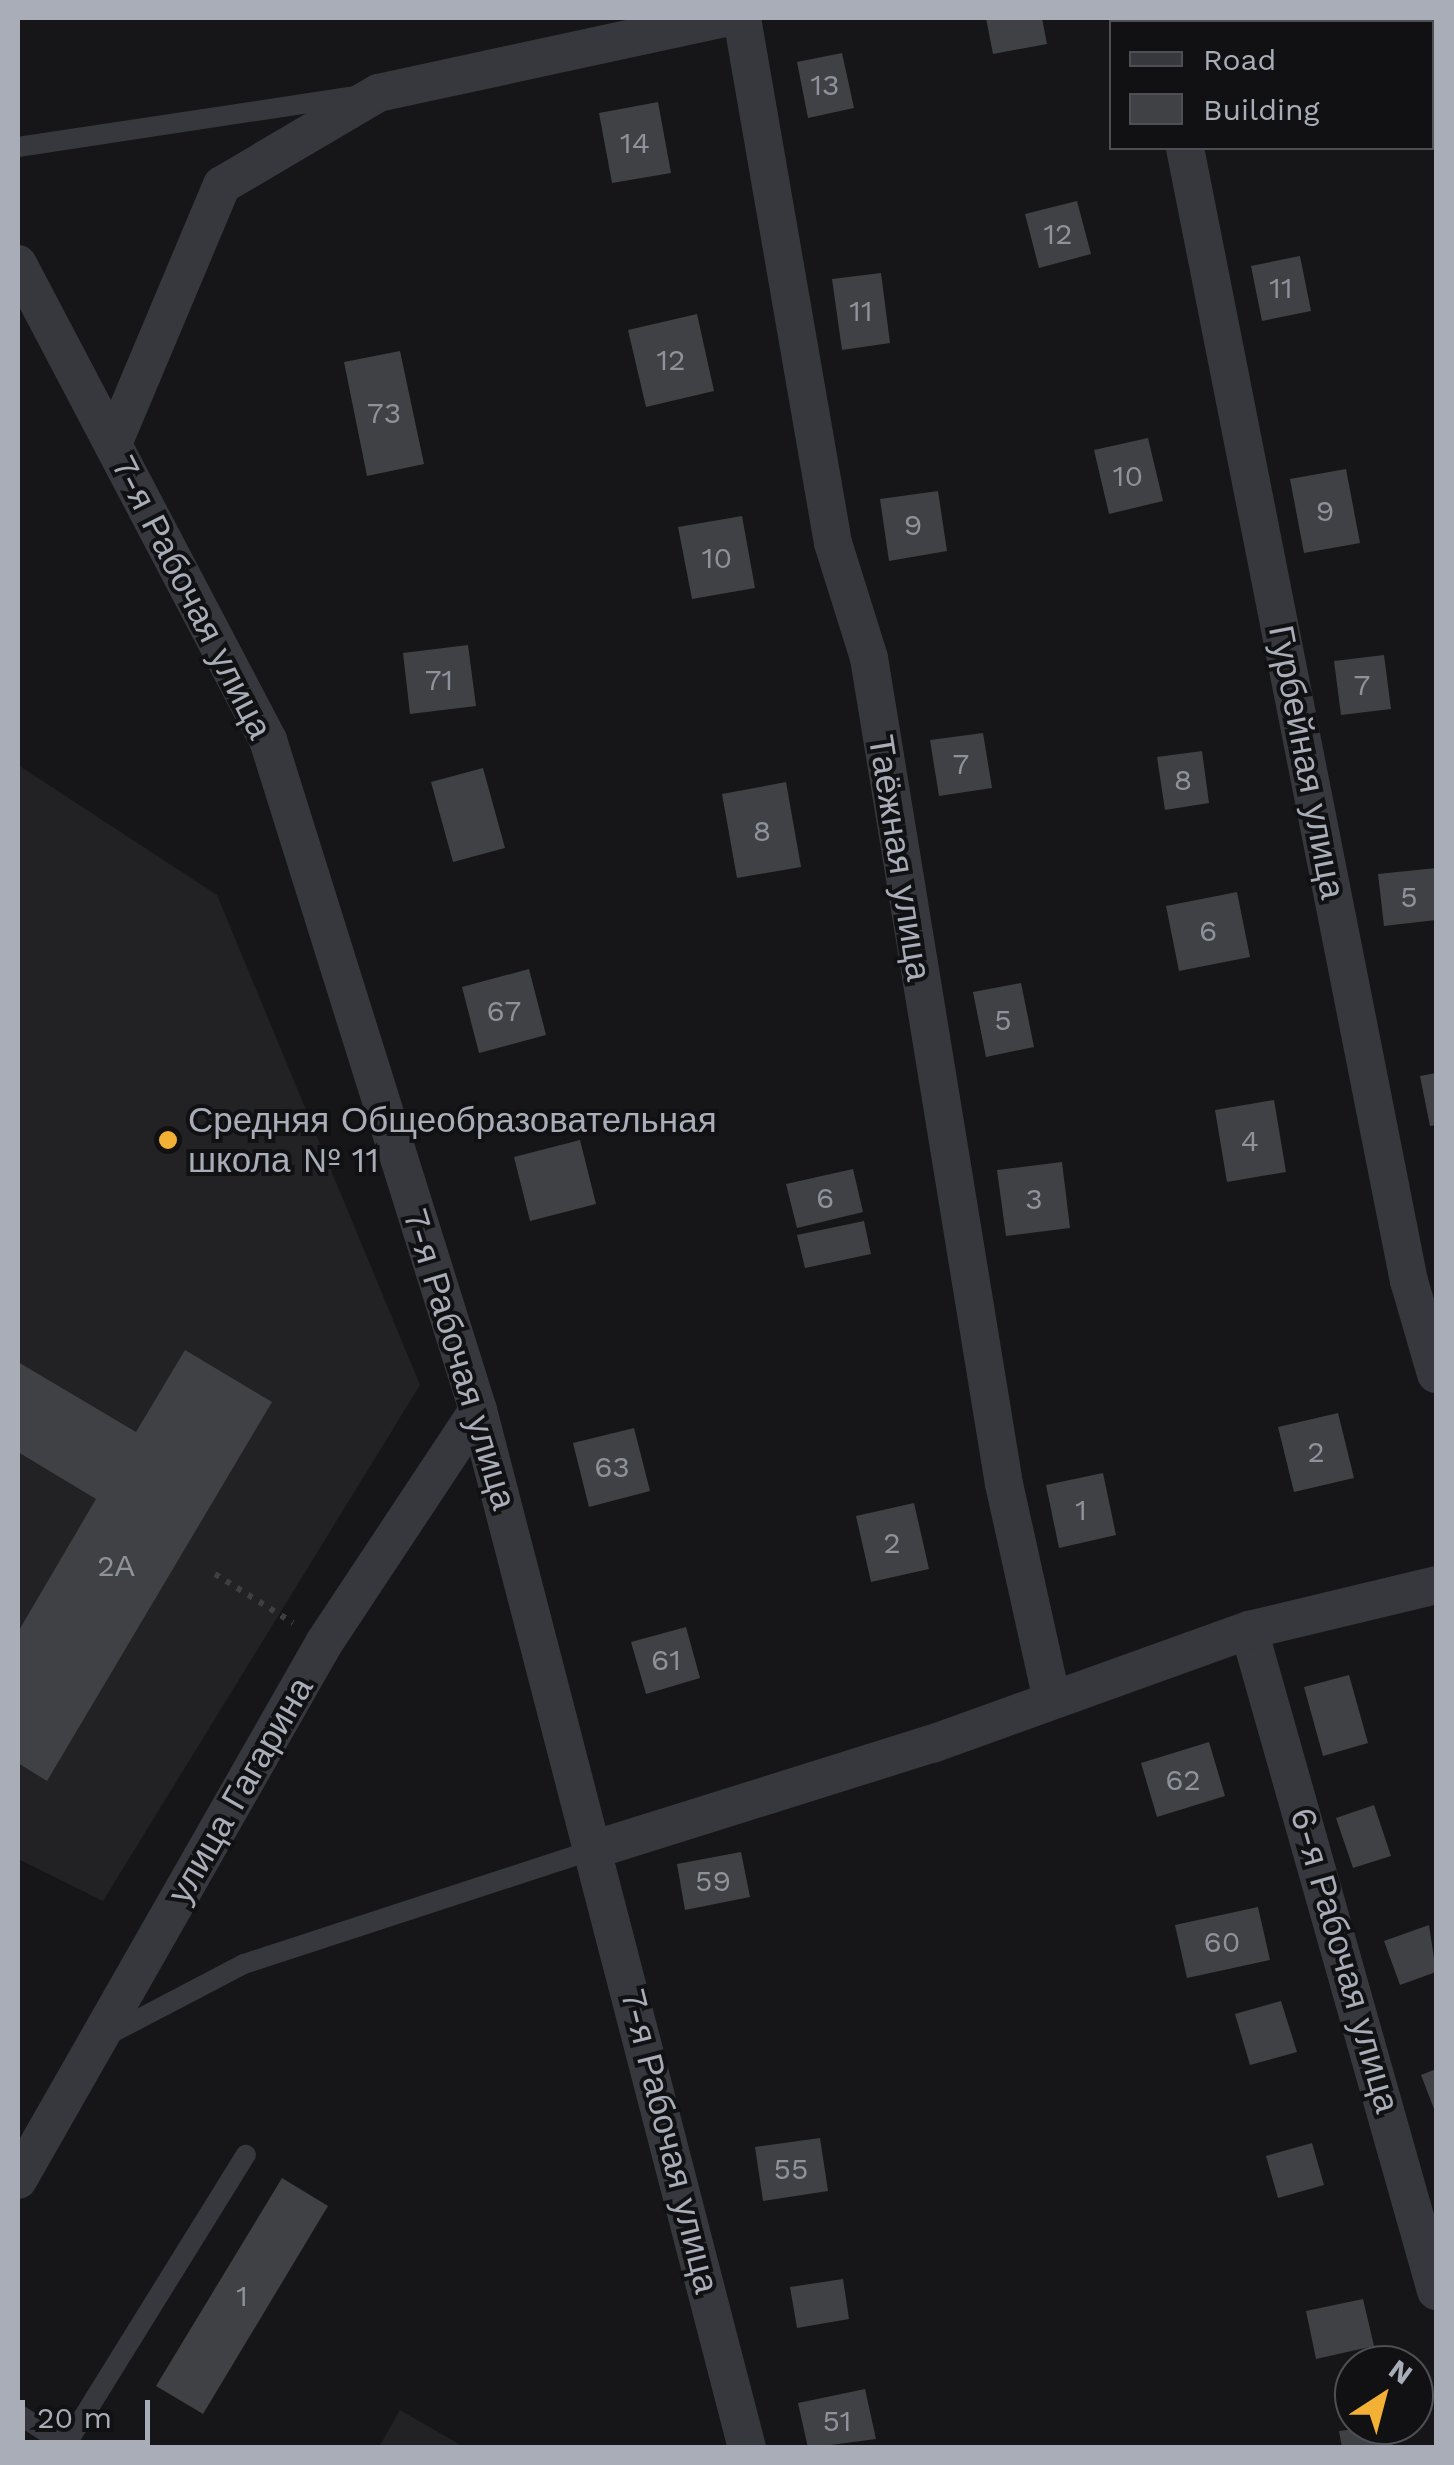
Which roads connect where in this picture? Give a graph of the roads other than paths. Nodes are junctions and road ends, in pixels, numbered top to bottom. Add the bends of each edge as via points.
1 (725, 18) edge
2 (742, 18) edge
3 (378, 93) junction
4 (18, 147) edge
5 (1185, 150) edge
6 (18, 264) edge
7 (113, 444) junction
8 (1436, 1374) edge
9 (478, 1410) junction
10 (1436, 1585) edge
11 (1249, 1630) junction
12 (1052, 1700) junction
13 (596, 1849) junction
14 (97, 2040) junction
15 (246, 2155) dead end
16 (18, 2180) edge
17 (1436, 2291) edge
18 (18, 2414) edge
19 (67, 2446) edge
20 (747, 2448) edge

1 - 3 street
2 - 12 street, Таёжная улица via 833,543 868,658 1004,1484
3 - 4 lane
3 - 7 street via 222,186
5 - 8 street, Гурбейная улица via 1405,1262
6 - 7 street, 7-я Рабочая улица
7 - 9 street, 7-я Рабочая улица via 268,740
9 - 13 street, 7-я Рабочая улица
9 - 14 street, улица Гагарина via 324,1643
10 - 11 street
11 - 12 street
11 - 17 street, 6-я Рабочая улица
12 - 13 street
13 - 14 lane via 244,1964
13 - 20 street, 7-я Рабочая улица
14 - 16 street, улица Гагарина
15 - 19 lane
18 - 19 lane

